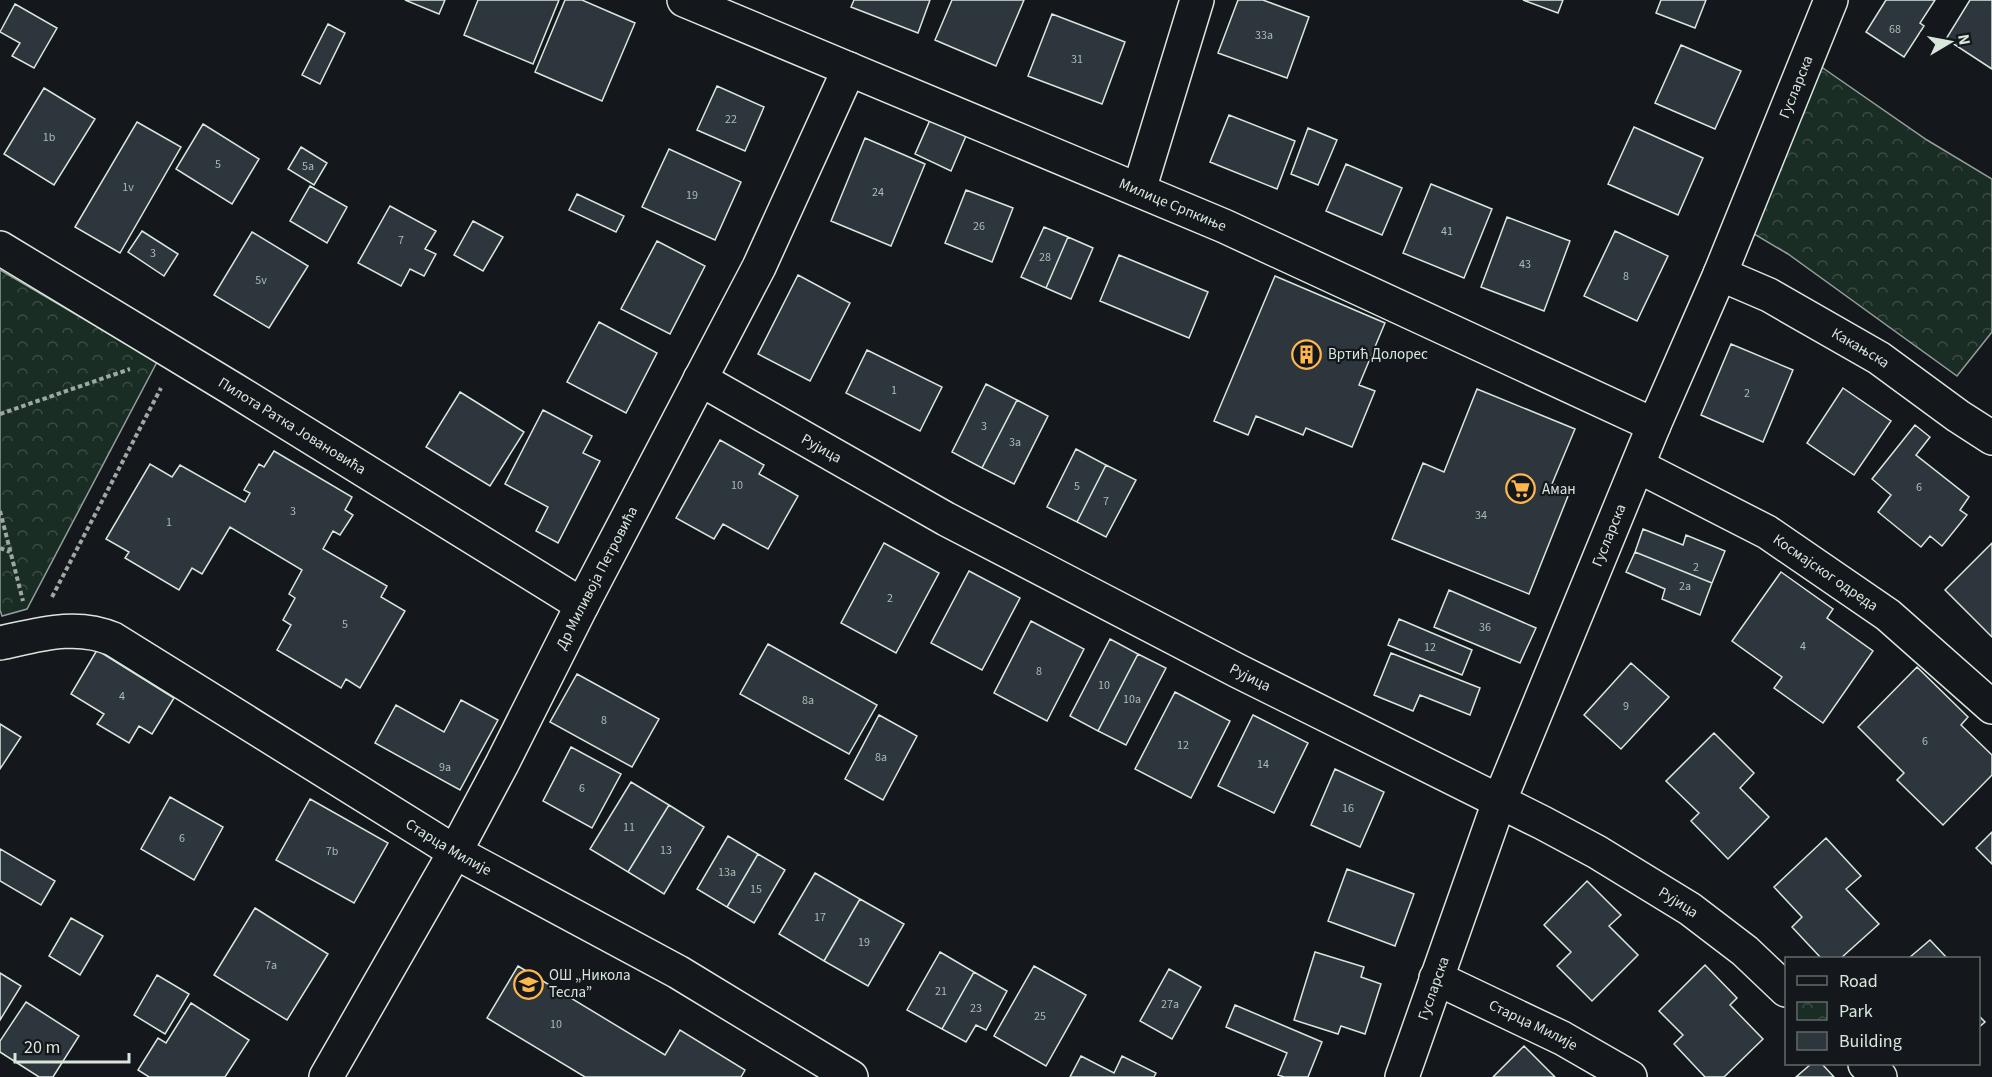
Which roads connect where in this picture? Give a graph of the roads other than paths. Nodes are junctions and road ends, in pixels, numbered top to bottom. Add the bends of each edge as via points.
1 (684, 0) edge
2 (1197, 0) edge
3 (1831, 0) edge
4 (849, 69) junction
5 (1139, 190) junction
6 (0, 248) edge
7 (1720, 274) junction
8 (700, 379) junction
9 (1654, 424) junction
10 (1992, 438) edge
11 (1638, 466) junction
12 (582, 605) junction
13 (39, 635) junction
14 (0, 644) edge
15 (0, 658) edge
16 (1992, 707) edge
17 (1499, 802) junction
18 (455, 852) junction
19 (1436, 978) junction
20 (1785, 989) edge
21 (1866, 1065) edge
22 (326, 1077) edge
23 (851, 1077) edge
24 (1402, 1077) edge
25 (1629, 1077) edge
26 (1880, 1077) edge

1 - 4 street, Милице Српкиње
2 - 5 street
3 - 7 street, Гусларска
4 - 5 street, Милице Српкиње
4 - 8 street, Др Миливоја Петровића via 759,267
5 - 9 street, Милице Српкиње
6 - 12 street, Пилота Ратка Јовановића
7 - 9 street, Гусларска
7 - 10 street, Какањска via 1769,294 1879,358
8 - 12 street, Др Миливоја Петровића
8 - 17 street, Рујица via 946,519
9 - 11 street, Гусларска
11 - 16 street, Космајског одреда via 1767,532 1795,551 1888,615
11 - 17 street, Гусларска
12 - 18 street, Др Миливоја Петровића
13 - 14 street, Старца Милије
13 - 15 street, Старца Милије
13 - 18 street, Старца Милије via 84,631 113,639
17 - 19 street, Гусларска
17 - 20 street, Рујица via 1597,852 1690,909 1745,951
18 - 22 street, Др Миливоја Петровића
18 - 23 street, Старца Милије via 678,972
19 - 24 street, Гусларска
19 - 25 street, Старца Милије via 1562,1038
21 - 26 street

